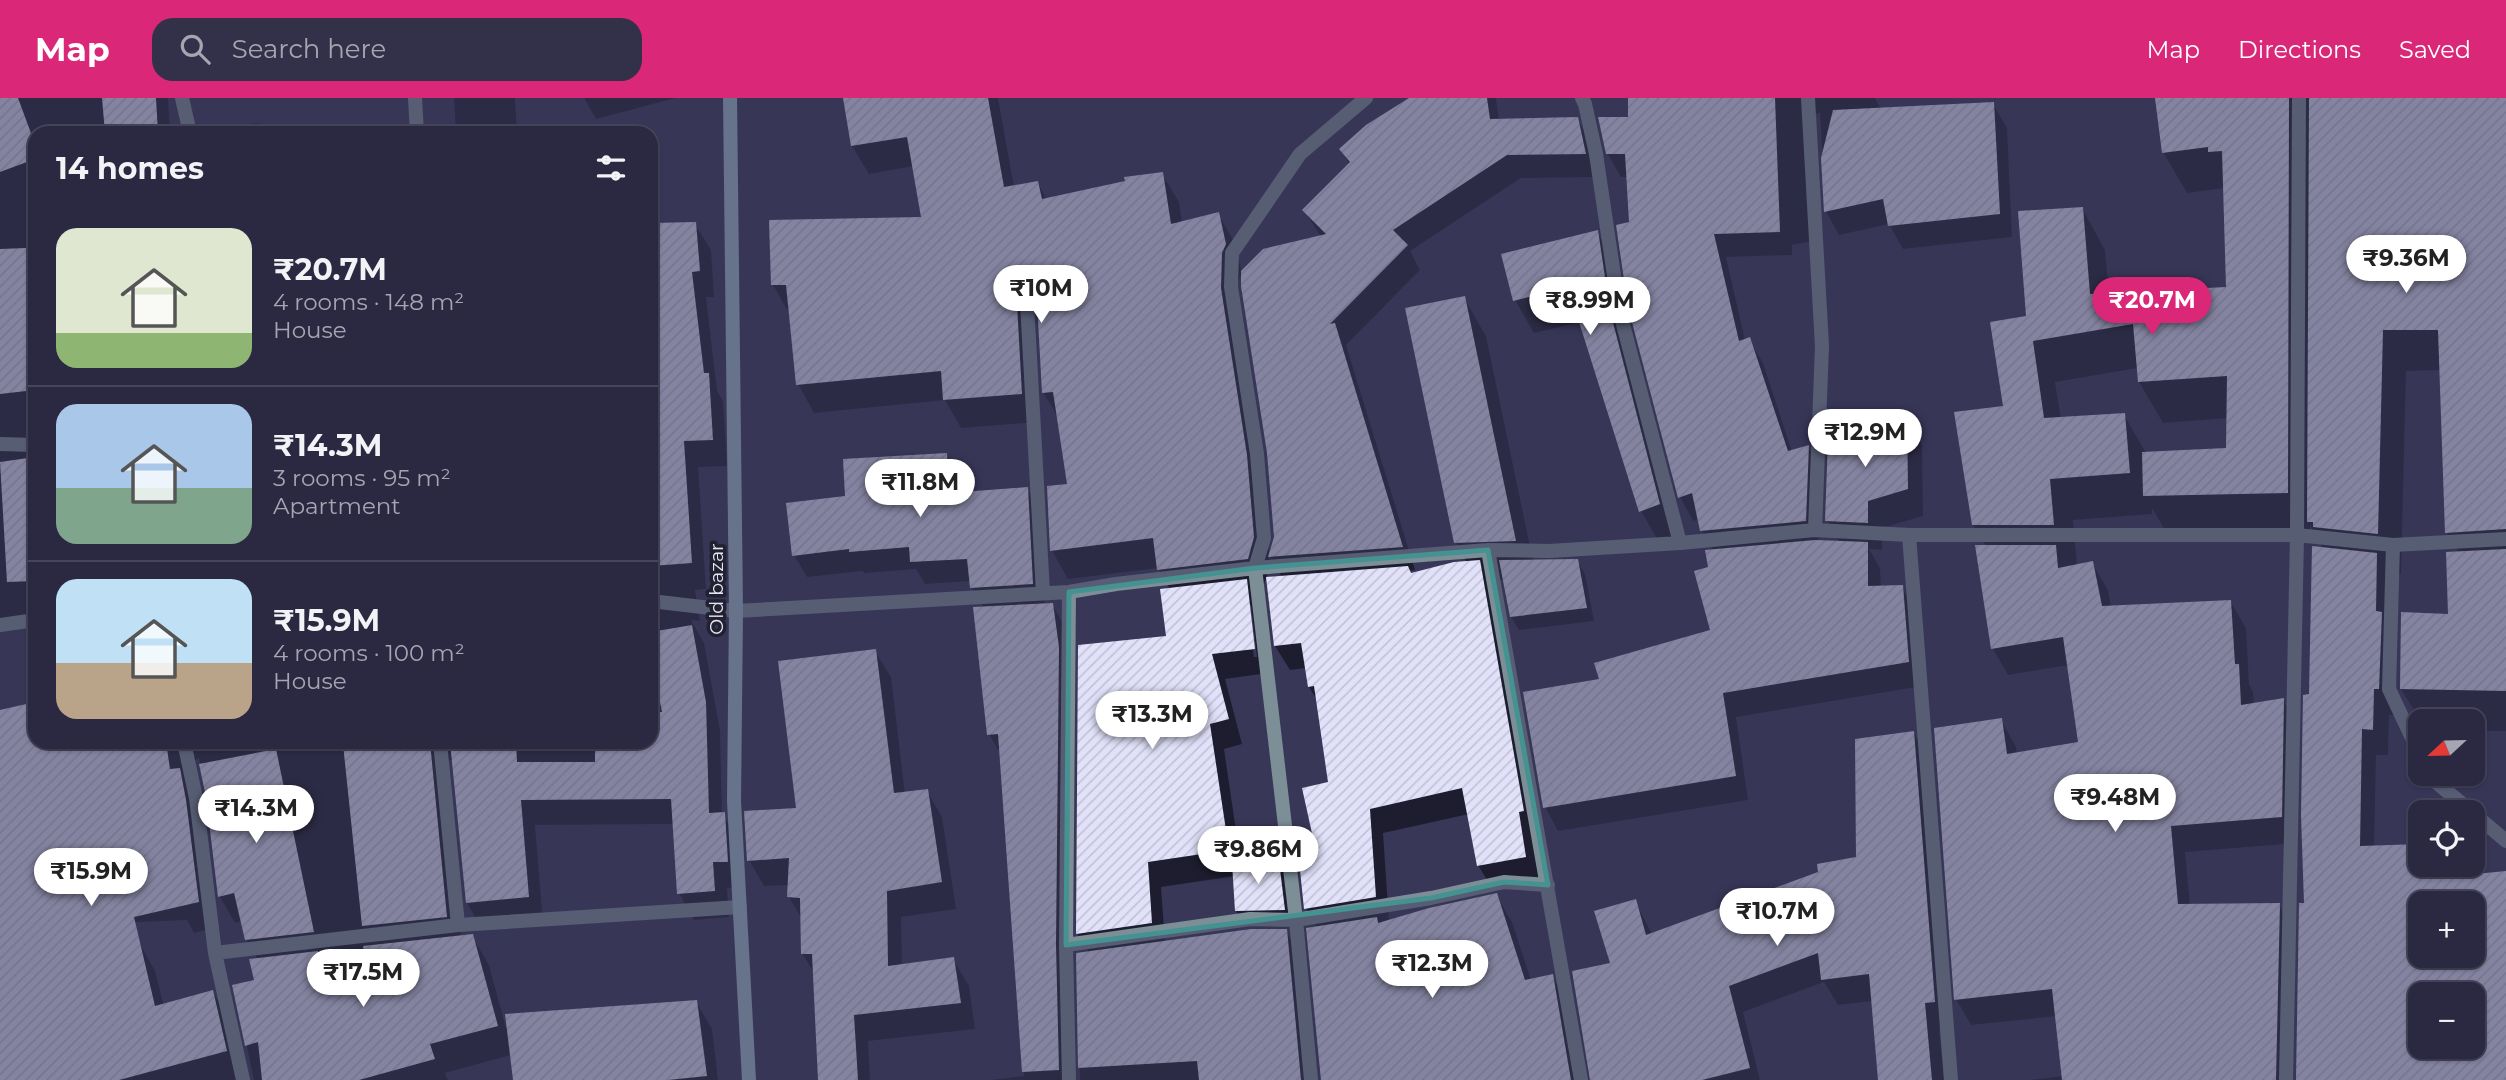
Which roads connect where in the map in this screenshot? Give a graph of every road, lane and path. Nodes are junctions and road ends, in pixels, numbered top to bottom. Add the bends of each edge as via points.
1 (182, 98) edge
2 (415, 98) edge
3 (730, 98) edge
4 (1366, 98) edge
5 (1582, 98) edge
6 (1808, 98) edge
7 (2299, 98) edge
8 (188, 126) edge
9 (416, 126) edge
10 (1026, 285) dead end
11 (0, 444) edge
12 (28, 445) edge
13 (1815, 530) junction
14 (1909, 535) junction
15 (2297, 535) junction
16 (2506, 539) edge
17 (1680, 543) junction
18 (2393, 545) junction
19 (1488, 550) junction
20 (1255, 569) junction
21 (1069, 592) junction
22 (1042, 593) junction
23 (658, 602) edge
24 (736, 611) junction
25 (28, 621) edge
26 (0, 625) edge
27 (2408, 729) edge
28 (186, 749) edge
29 (441, 749) edge
30 (2440, 786) edge
31 (2457, 800) edge
32 (2485, 824) edge
33 (2506, 841) edge
34 (1548, 885) junction
35 (740, 907) junction
36 (1296, 920) junction
37 (458, 925) junction
38 (1066, 945) junction
39 (215, 953) junction
40 (243, 1080) edge
41 (749, 1080) edge
42 (1069, 1080) edge
43 (1311, 1080) edge
44 (1581, 1080) edge
45 (1951, 1080) edge
46 (2287, 1080) edge

1 - 8 street
2 - 9 street
3 - 24 street, Old bazar
4 - 20 street via 1300,154 1232,253 1231,287 1264,538
5 - 17 street via 1596,154 1619,309
6 - 13 street via 1822,346
7 - 15 street
10 - 22 street
11 - 12 street
13 - 14 street
13 - 17 street
14 - 15 street
14 - 45 street
15 - 18 street
15 - 46 street
16 - 18 street
17 - 19 street
18 - 27 street via 2389,689
19 - 20 street
19 - 34 street
20 - 21 street
20 - 36 street
21 - 22 street
21 - 38 street
22 - 24 street
23 - 24 street
24 - 35 street, Old bazar via 734,801
25 - 26 street
28 - 39 street
29 - 37 street
30 - 31 street
32 - 33 street
34 - 36 street via 1504,882
34 - 44 street
35 - 37 street
35 - 41 street, Old bazar
36 - 38 street via 1250,919
36 - 43 street
37 - 39 street
38 - 42 street
39 - 40 street

